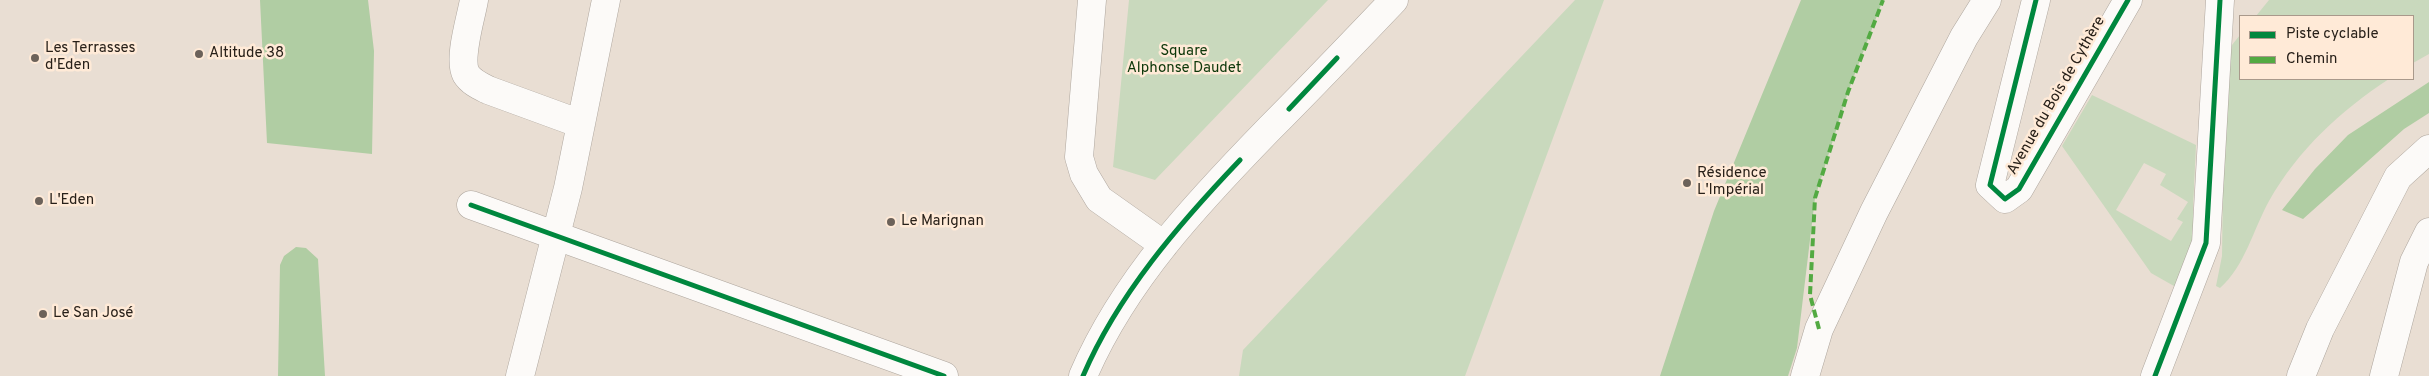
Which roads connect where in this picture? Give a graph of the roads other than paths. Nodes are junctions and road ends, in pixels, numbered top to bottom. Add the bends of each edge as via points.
1 (474, 0) edge
2 (606, 0) edge
3 (1092, 0) edge
4 (1394, 0) edge
5 (1987, 0) edge
6 (2036, 0) edge
7 (2128, 0) edge
8 (2220, 0) edge
9 (581, 124) junction
10 (2429, 149) edge
11 (471, 205) dead end
12 (2429, 232) edge
13 (556, 236) junction
14 (1164, 245) junction
15 (520, 376) edge
16 (944, 376) edge
17 (1083, 376) edge
18 (1805, 376) edge
19 (2155, 376) edge
20 (2301, 376) edge
21 (2384, 376) edge

1 - 9 street via 462,60 466,74 488,90
2 - 9 street
3 - 14 street via 1079,156 1084,174 1099,199
4 - 14 street via 1212,188
5 - 18 street via 1964,37 1874,212 1819,329
6 - 7 street, Avenue du Bois de Cythère via 1990,185 2005,199 2018,189
8 - 19 street via 2206,243
9 - 13 street
10 - 20 street via 2398,177 2320,328
11 - 13 street
12 - 21 street via 2414,262
13 - 15 street
13 - 16 street
14 - 17 street via 1114,315

